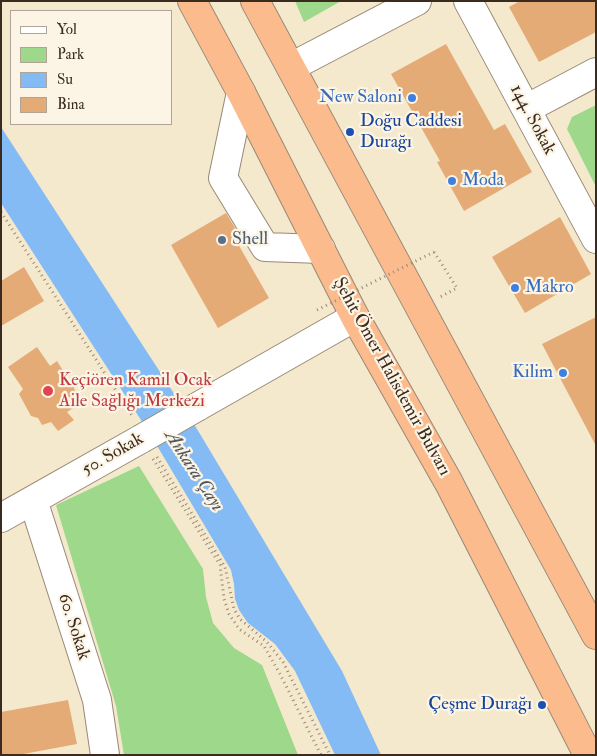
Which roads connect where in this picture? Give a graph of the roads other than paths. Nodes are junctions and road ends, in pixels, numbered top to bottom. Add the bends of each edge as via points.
1 (192, 1) edge
2 (255, 1) edge
3 (417, 1) edge
4 (468, 1) edge
5 (291, 67) junction
6 (596, 72) edge
7 (241, 92) junction
8 (526, 109) junction
9 (596, 239) edge
10 (321, 249) junction
11 (355, 317) junction
12 (33, 500) junction
13 (1, 518) edge
14 (596, 635) edge
15 (105, 755) edge
16 (588, 755) edge

1 - 7 highway, Şehit Ömer Halisdemir Bulvarı
2 - 5 highway
3 - 5 street
4 - 8 street, 144. Sokak
5 - 14 highway
6 - 8 street
7 - 10 highway, Şehit Ömer Halisdemir Bulvarı
7 - 10 street via 223,178 265,246
8 - 9 street, 144. Sokak
10 - 11 highway, Şehit Ömer Halisdemir Bulvarı
11 - 12 street, 50. Sokak, bridge via 197,407 147,446
11 - 16 highway, Şehit Ömer Halisdemir Bulvarı via 450,483
12 - 13 street, 50. Sokak
12 - 15 street, 60. Sokak via 97,700

